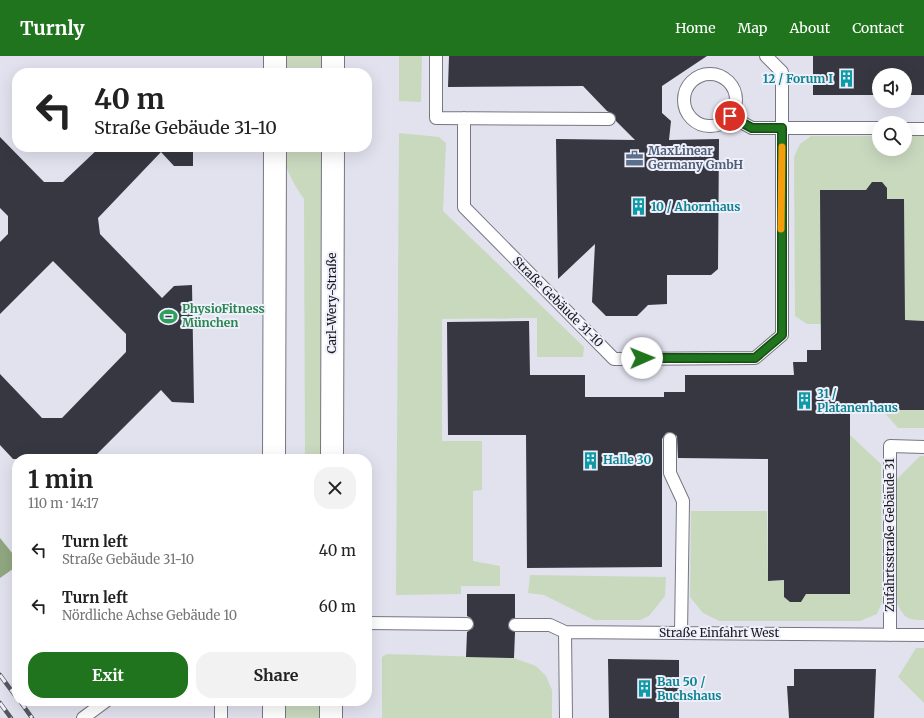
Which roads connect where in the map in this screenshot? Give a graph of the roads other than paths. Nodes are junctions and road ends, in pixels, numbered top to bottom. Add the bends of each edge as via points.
1 (275, 56) edge
2 (333, 56) edge
3 (436, 56) edge
4 (766, 56) edge
5 (275, 68) edge
6 (333, 68) edge
7 (730, 116) junction
8 (464, 118) junction
9 (609, 119) dead end
10 (782, 128) junction
11 (872, 128) edge
12 (912, 129) edge
13 (924, 129) edge
14 (275, 152) edge
15 (332, 152) edge
16 (670, 439) dead end
17 (924, 447) edge
18 (274, 454) edge
19 (332, 454) edge
20 (372, 624) edge
21 (467, 624) dead end
22 (515, 625) dead end
23 (565, 632) junction
24 (681, 633) junction
25 (890, 634) junction
26 (924, 635) edge
27 (99, 706) edge
28 (221, 706) edge
29 (274, 706) edge
30 (331, 706) edge
31 (83, 718) edge
32 (221, 718) edge
33 (274, 718) edge
34 (331, 718) edge
35 (566, 718) edge

1 - 5 main road
2 - 6 main road
3 - 8 lane via 436,118
4 - 10 lane, Straße Gebäude 31-10 via 782,72
7 - 7 lane via 736,101 735,93 725,79 718,75 705,75 693,80 684,95 687,112 692,119 707,126 724,122
7 - 10 lane via 752,128
8 - 9 lane
8 - 10 lane, Straße Gebäude 31-10 via 464,207 614,359 755,358 782,335
10 - 11 lane
12 - 13 lane
14 - 18 main road
15 - 19 main road, Carl-Wery-Straße
16 - 24 lane via 670,473 682,501
17 - 25 lane, Zufahrtsstraße Gebäude 31 via 890,446
20 - 21 lane
22 - 23 lane, Straße Einfahrt West via 550,625
23 - 24 lane, Straße Einfahrt West
23 - 35 lane
24 - 25 lane, Straße Einfahrt West
25 - 26 lane, Straße Einfahrt West
27 - 31 lane
28 - 32 lane
29 - 33 main road
30 - 34 main road

